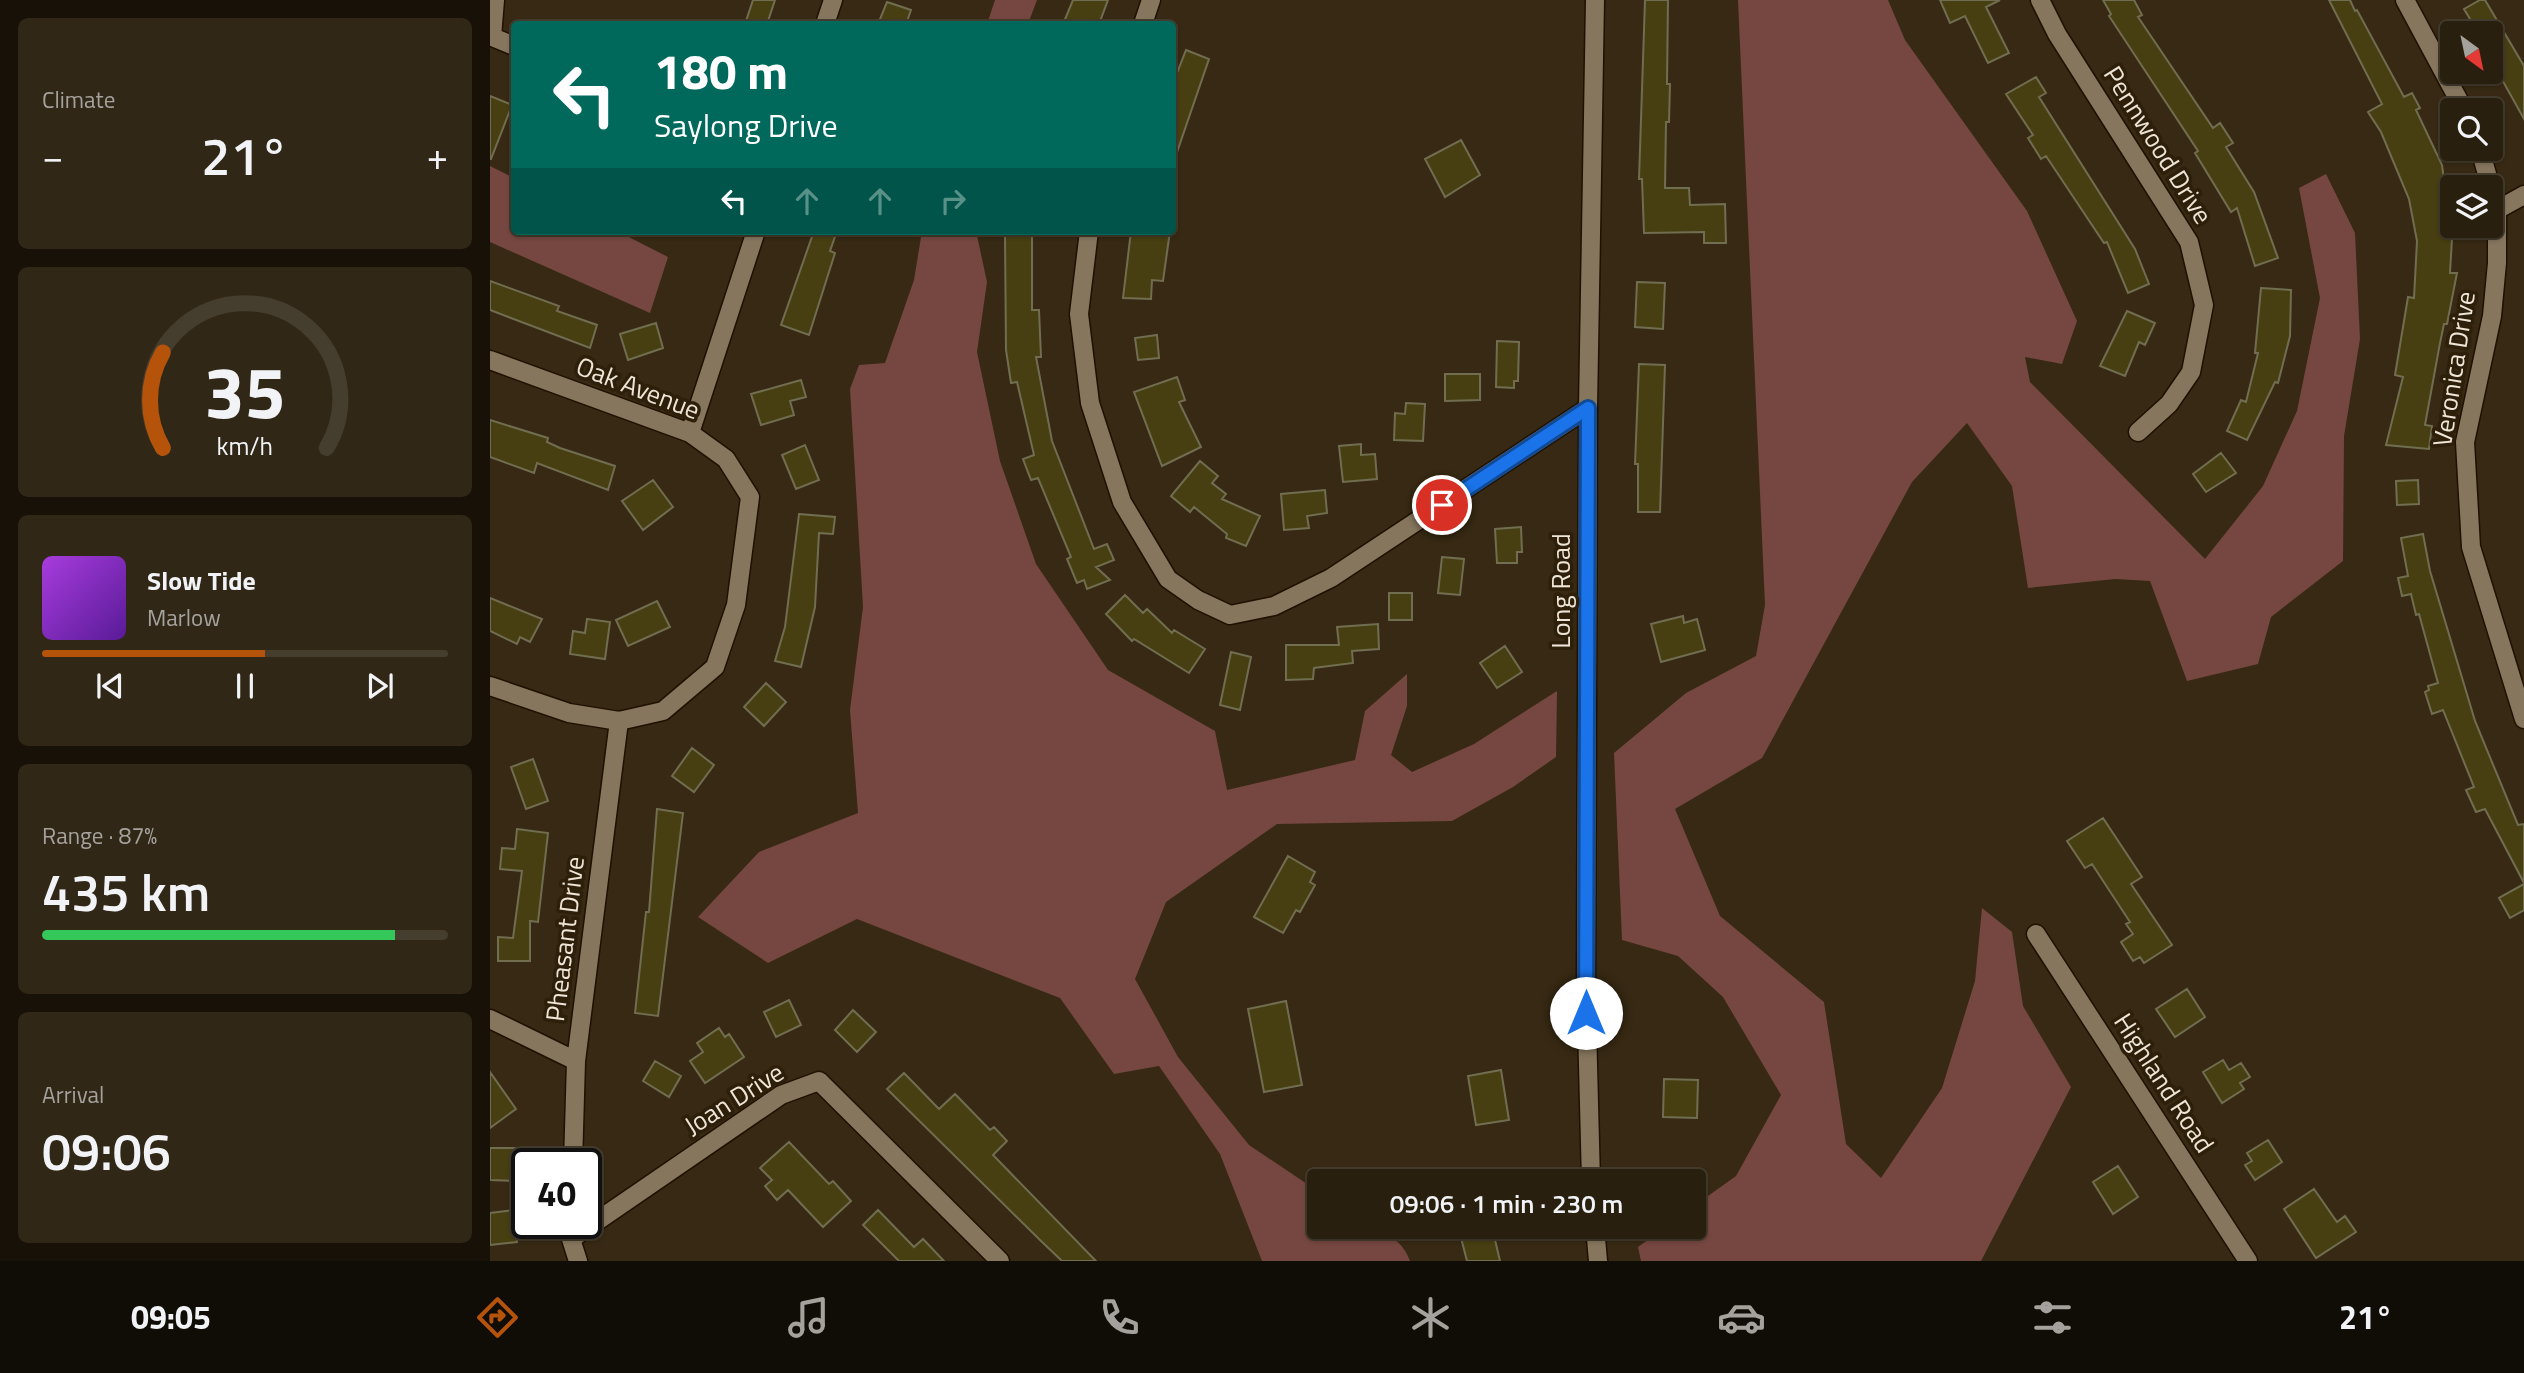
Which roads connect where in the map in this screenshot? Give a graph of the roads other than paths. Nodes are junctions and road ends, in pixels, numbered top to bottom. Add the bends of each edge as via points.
1 (495, 0) edge
2 (834, 0) edge
3 (1150, 0) edge
4 (1595, 0) edge
5 (2040, 0) edge
6 (2405, 0) edge
7 (826, 21) edge
8 (1144, 21) edge
9 (491, 36) edge
10 (511, 45) edge
11 (2458, 98) edge
12 (2524, 195) edge
13 (2503, 207) edge
14 (755, 235) edge
15 (1089, 235) edge
16 (2495, 238) edge
17 (490, 360) edge
18 (1588, 408) junction
19 (2138, 432) dead end
20 (690, 433) junction
21 (490, 686) edge
22 (2524, 719) edge
23 (619, 721) junction
24 (2036, 934) dead end
25 (490, 1019) edge
26 (576, 1061) junction
27 (573, 1148) edge
28 (1591, 1169) edge
29 (602, 1211) edge
30 (573, 1239) edge
31 (1596, 1239) edge
32 (578, 1261) edge
33 (1000, 1261) edge
34 (1598, 1261) edge
35 (2248, 1261) edge

1 - 9 street
2 - 7 street
3 - 8 street
4 - 18 street, Long Road
5 - 19 street, Pennwood Drive via 2189,242 2204,305 2190,372 2169,404
6 - 11 street
9 - 10 street
12 - 13 street
14 - 20 street
15 - 18 street via 1079,314 1088,390 1122,502 1168,579 1230,615 1274,606 1331,578
16 - 22 street, Veronica Drive via 2491,316 2465,442 2471,547
17 - 20 street, Oak Avenue
18 - 28 street, Long Road via 1586,987
20 - 23 street, Oak Avenue via 726,460 750,497 736,605 715,667 663,711
21 - 23 street via 569,713
23 - 26 street, Pheasant Drive
24 - 35 street, Highland Road
25 - 26 street
26 - 27 street, Pheasant Drive
29 - 33 street, Joan Drive via 781,1095 819,1081
30 - 32 street
31 - 34 street

